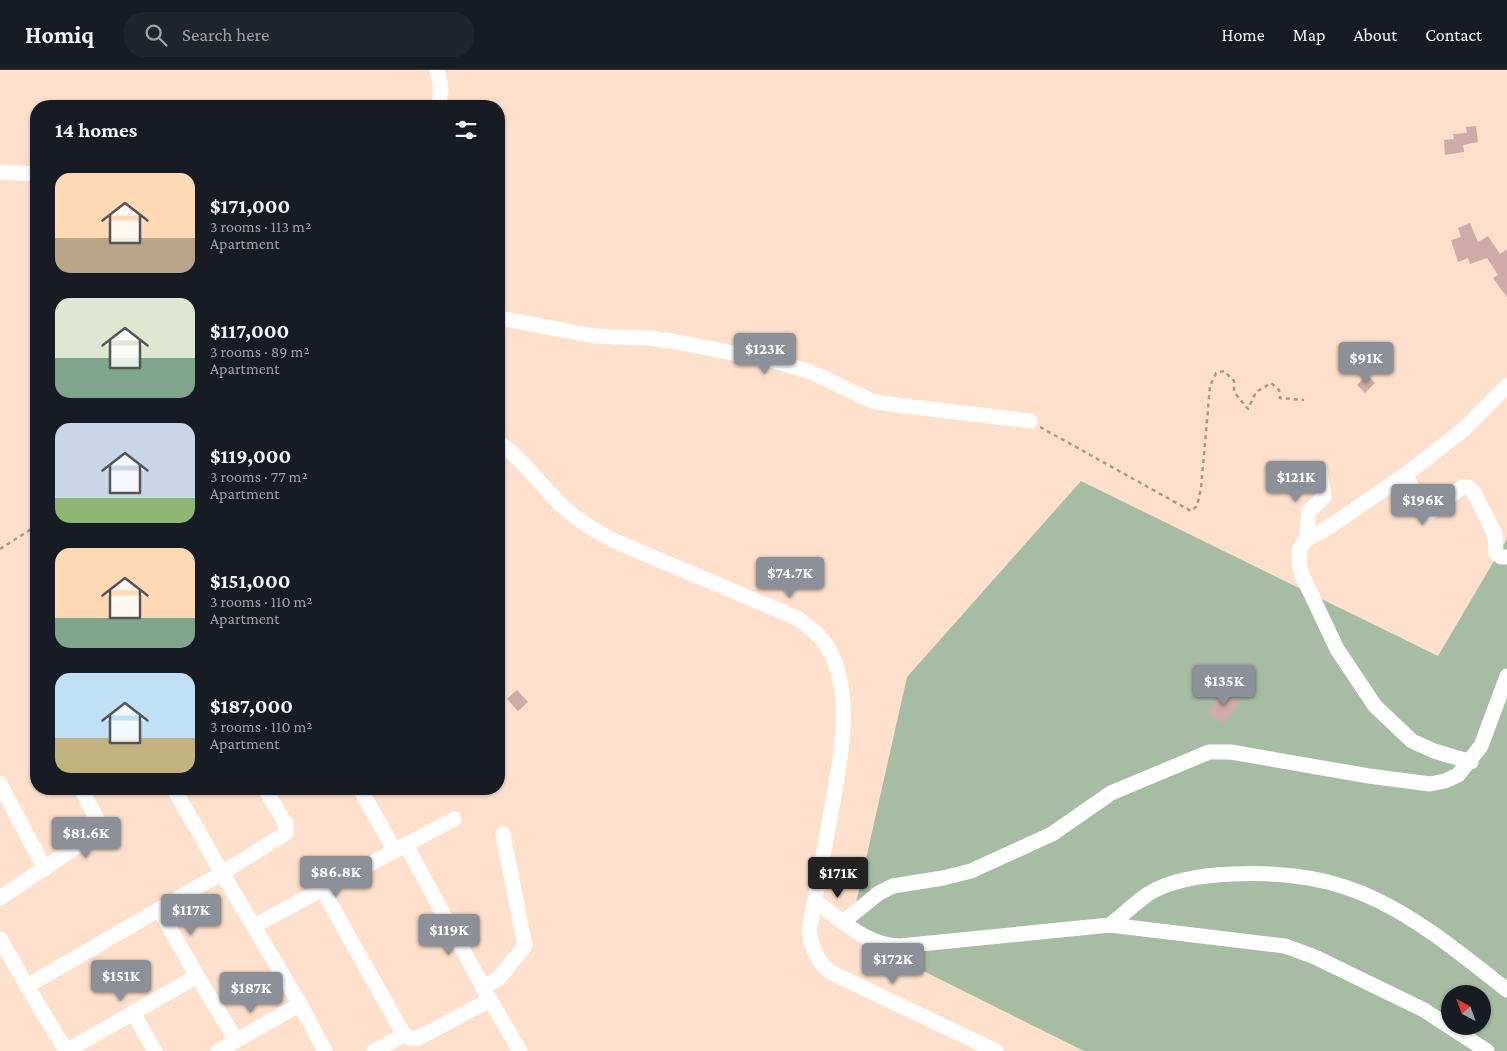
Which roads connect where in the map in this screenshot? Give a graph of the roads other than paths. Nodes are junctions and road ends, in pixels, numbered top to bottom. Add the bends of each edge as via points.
1 (437, 70) edge
2 (440, 100) edge
3 (0, 172) edge
4 (30, 174) edge
5 (505, 319) edge
6 (1507, 386) edge
7 (1030, 421) road end
8 (505, 447) edge
9 (1320, 469) dead end
10 (1405, 475) junction
11 (1306, 540) junction
12 (1507, 557) edge
13 (1507, 676) edge
14 (1471, 762) junction
15 (0, 784) edge
16 (84, 795) edge
17 (177, 795) edge
18 (269, 795) edge
19 (364, 795) edge
20 (454, 819) dead end
21 (503, 834) dead end
22 (400, 847) junction
23 (45, 869) junction
24 (222, 873) junction
25 (322, 889) junction
26 (0, 898) edge
27 (815, 901) junction
28 (159, 909) junction
29 (843, 922) junction
30 (1110, 925) junction
31 (254, 926) junction
32 (0, 939) edge
33 (197, 976) junction
34 (27, 986) junction
35 (482, 987) junction
36 (1507, 990) edge
37 (490, 1000) junction
38 (300, 1004) junction
39 (132, 1013) junction
40 (404, 1034) junction
41 (236, 1040) junction
42 (155, 1051) edge
43 (218, 1051) edge
44 (325, 1051) edge
45 (374, 1051) edge
46 (520, 1051) edge
47 (996, 1051) edge
48 (1487, 1051) edge

1 - 2 street
3 - 4 street
5 - 7 street via 594,336 677,342 774,361 811,372 872,401
6 - 10 street via 1463,430
8 - 27 street via 568,511 595,531 796,618 816,632 830,650 840,679 844,712 838,770
9 - 11 street via 1324,498 1309,511
10 - 11 street
10 - 12 street via 1427,511 1431,512 1462,488 1468,487 1473,491 1495,534 1496,553
11 - 14 street via 1300,548 1298,562 1302,575 1337,649 1375,706 1412,741
13 - 14 street via 1489,729
14 - 29 street via 1458,775 1430,784 1231,752 1209,752 1111,793 1052,834 971,871 893,886
15 - 23 street
16 - 23 street via 99,828
17 - 24 street
18 - 24 street via 286,824 286,833
19 - 22 street
20 - 22 street
21 - 35 street via 525,946 498,979
22 - 25 street
22 - 35 street
23 - 26 street
24 - 28 street
24 - 31 street
25 - 31 street
25 - 40 street
27 - 29 street
27 - 47 street via 809,930 812,945 818,962 830,972
28 - 33 street
28 - 34 street
29 - 30 street via 885,946
30 - 36 street via 1150,893 1180,881 1218,874 1289,874 1338,884 1396,908 1436,934
30 - 48 street via 1286,946 1424,1010
31 - 38 street
32 - 34 street
33 - 39 street
33 - 41 street
34 - 39 street via 66,1051
35 - 37 street
37 - 40 street via 418,1038
37 - 46 street
38 - 41 street
38 - 44 street
39 - 42 street
40 - 45 street
41 - 43 street

